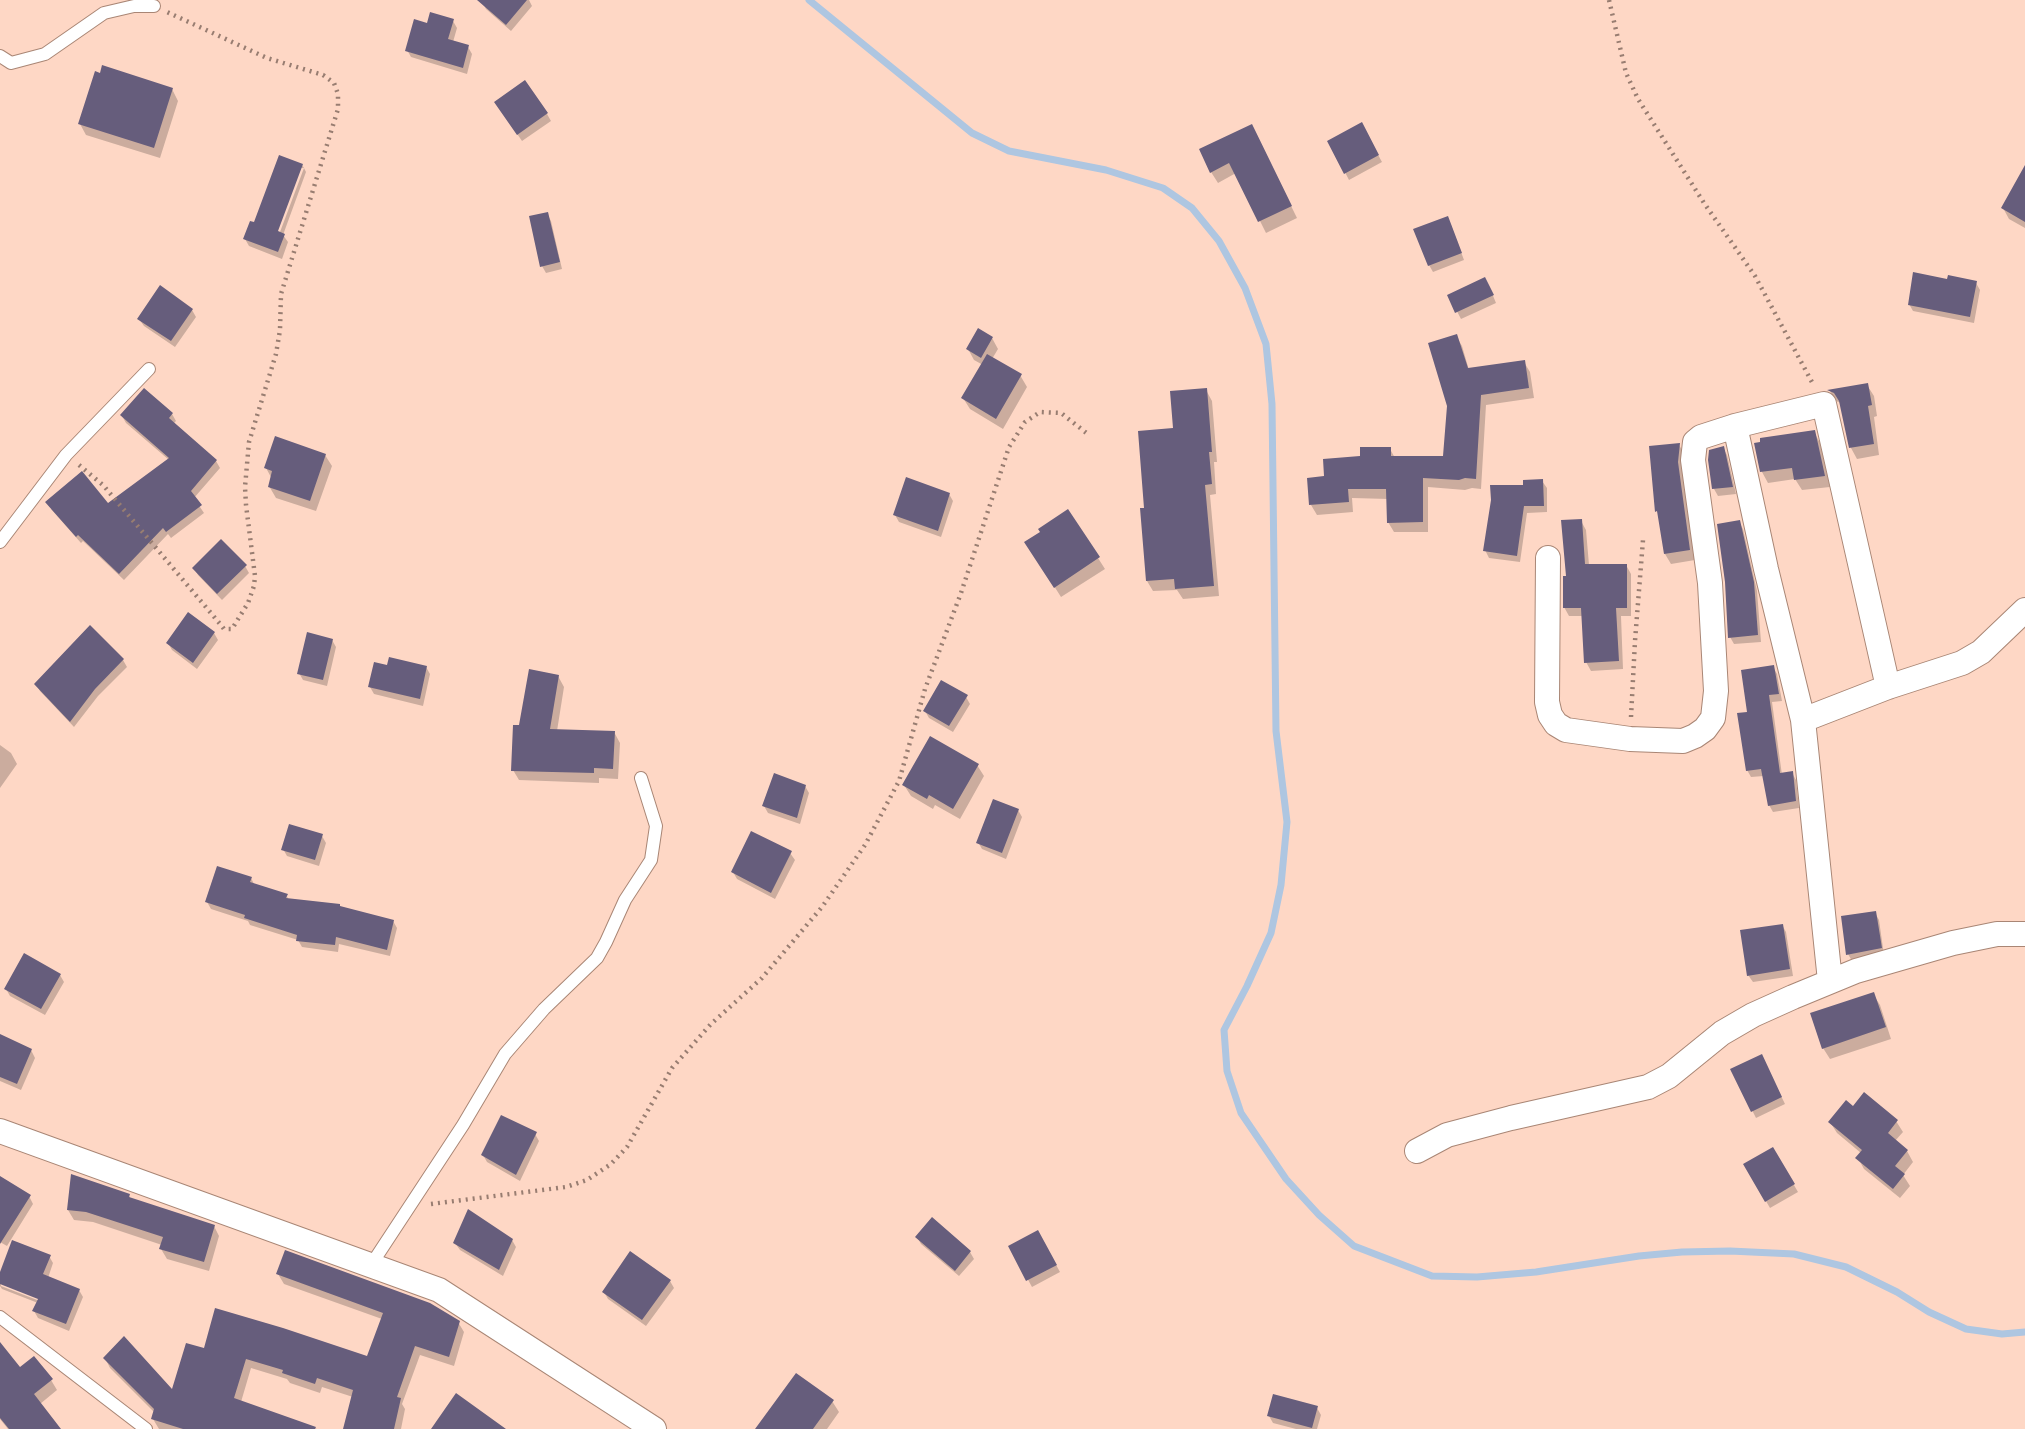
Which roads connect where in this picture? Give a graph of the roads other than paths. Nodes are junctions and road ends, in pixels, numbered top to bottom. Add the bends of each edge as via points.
1 (154, 6) road end
2 (0, 56) edge
3 (149, 369) dead end
4 (1735, 426) junction
5 (0, 541) edge
6 (1548, 558) dead end
7 (2025, 610) edge
8 (1888, 687) junction
9 (1803, 720) junction
10 (641, 778) dead end
11 (2025, 934) edge
12 (1830, 981) junction
13 (0, 1131) edge
14 (1417, 1151) dead end
15 (371, 1265) junction
16 (0, 1317) edge
17 (146, 1429) edge
18 (654, 1429) edge

1 - 2 lane via 104,13 45,54 11,63
3 - 5 lane via 66,455
4 - 6 street via 1701,437 1693,448 1710,583 1716,691 1715,713 1705,729 1683,741 1630,739 1566,730 1556,724 1547,702
4 - 8 street via 1824,404
4 - 9 street
7 - 8 street via 1972,657
8 - 9 street
9 - 12 street
10 - 15 lane via 656,826 651,860 597,958 505,1054
11 - 12 street via 1953,943
12 - 14 street via 1753,1015 1648,1087 1457,1132
13 - 15 street
15 - 18 street via 439,1290
16 - 17 lane

